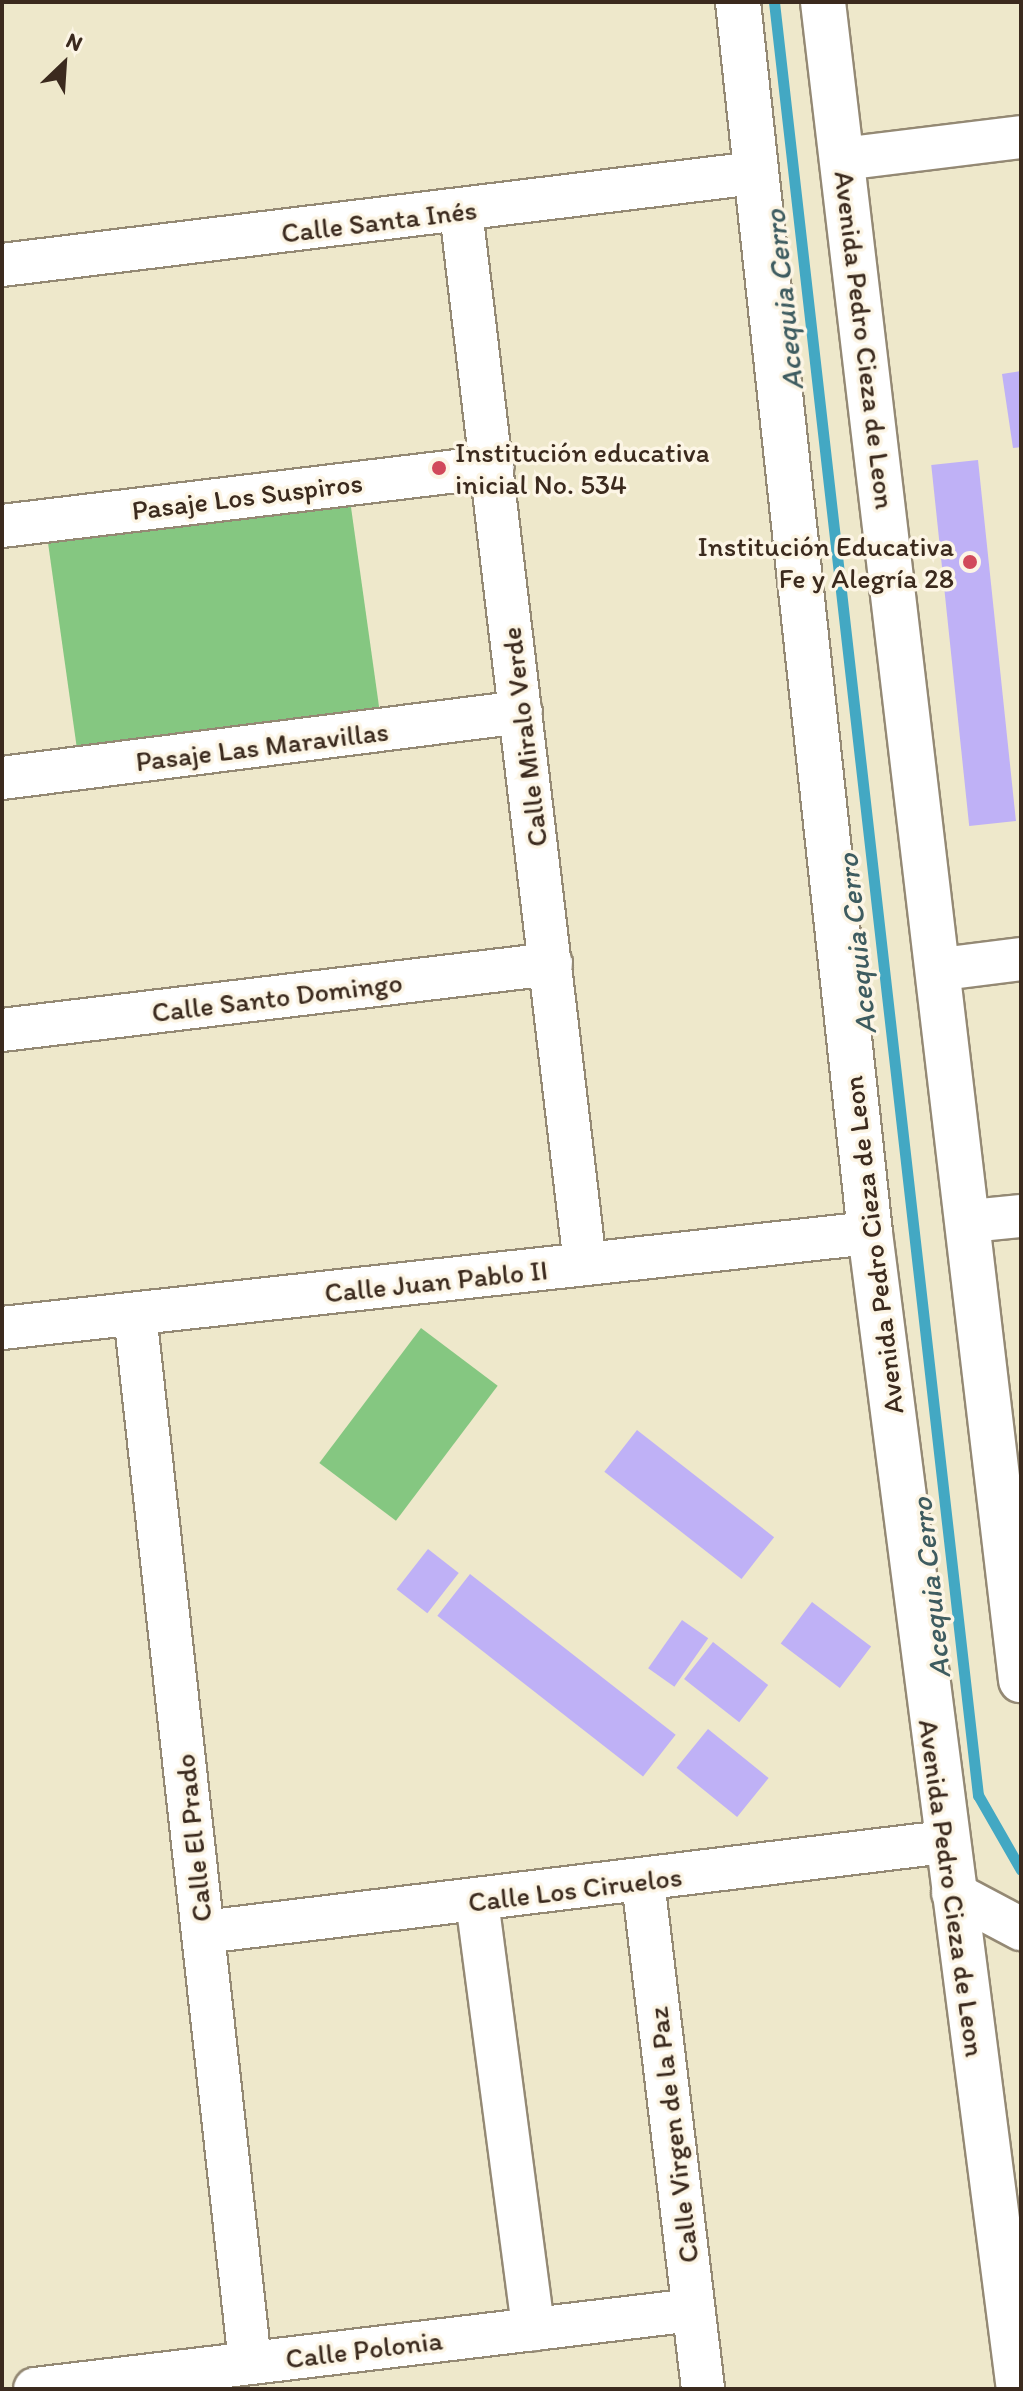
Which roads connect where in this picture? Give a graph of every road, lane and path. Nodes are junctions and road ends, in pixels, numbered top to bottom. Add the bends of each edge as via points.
1 (738, 2) edge
2 (823, 2) edge
3 (1021, 137) edge
4 (842, 159) junction
5 (755, 173) junction
6 (461, 211) junction
7 (2, 265) edge
8 (492, 467) junction
9 (2, 526) edge
10 (521, 712) junction
11 (2, 778) edge
12 (1021, 959) edge
13 (551, 964) junction
14 (942, 969) junction
15 (2, 1030) edge
16 (1021, 1216) edge
17 (970, 1221) junction
18 (870, 1233) junction
19 (585, 1264) junction
20 (135, 1314) junction
21 (2, 1328) edge
22 (1021, 1680) edge
23 (945, 1842) junction
24 (643, 1881) junction
25 (953, 1893) junction
26 (477, 1901) junction
27 (1021, 1929) edge
28 (204, 1932) junction
29 (693, 2310) junction
30 (533, 2329) junction
31 (250, 2363) junction
32 (35, 2389) edge
33 (703, 2389) edge
34 (1019, 2389) edge

1 - 5 street, Avenida Pedro Cieza de Leon
2 - 4 street, Avenida Pedro Cieza de Leon
3 - 4 street
4 - 14 street, Avenida Pedro Cieza de Leon
5 - 6 street, Calle Santa Inés
5 - 18 street, Avenida Pedro Cieza de Leon
6 - 7 street, Calle Santa Inés
6 - 8 street, Calle Miralo Verde
8 - 9 street, Pasaje Los Suspiros
8 - 10 street, Calle Miralo Verde
10 - 11 street, Pasaje Las Maravillas
10 - 13 street, Calle Miralo Verde
12 - 14 street
13 - 15 street, Calle Santo Domingo
13 - 19 street, Calle Miralo Verde
14 - 17 street, Avenida Pedro Cieza de Leon
16 - 17 street
17 - 22 street, Avenida Pedro Cieza de Leon
18 - 19 street, Calle Juan Pablo II
18 - 23 street, Avenida Pedro Cieza de Leon
19 - 20 street, Calle Juan Pablo II
20 - 21 street, Calle Juan Pablo II
20 - 28 street, Calle El Prado
23 - 24 street, Calle Los Ciruelos
23 - 25 street, Avenida Pedro Cieza de Leon
24 - 26 street, Calle Los Ciruelos
24 - 29 street, Calle Virgen de la Paz
25 - 27 street
25 - 34 street, Avenida Pedro Cieza de Leon
26 - 28 street, Calle Los Ciruelos
26 - 30 street
28 - 31 street, Calle El Prado
29 - 30 street, Calle Polonia
29 - 33 street, Calle Virgen de la Paz
30 - 31 street, Calle Polonia
31 - 32 street, Calle Polonia

